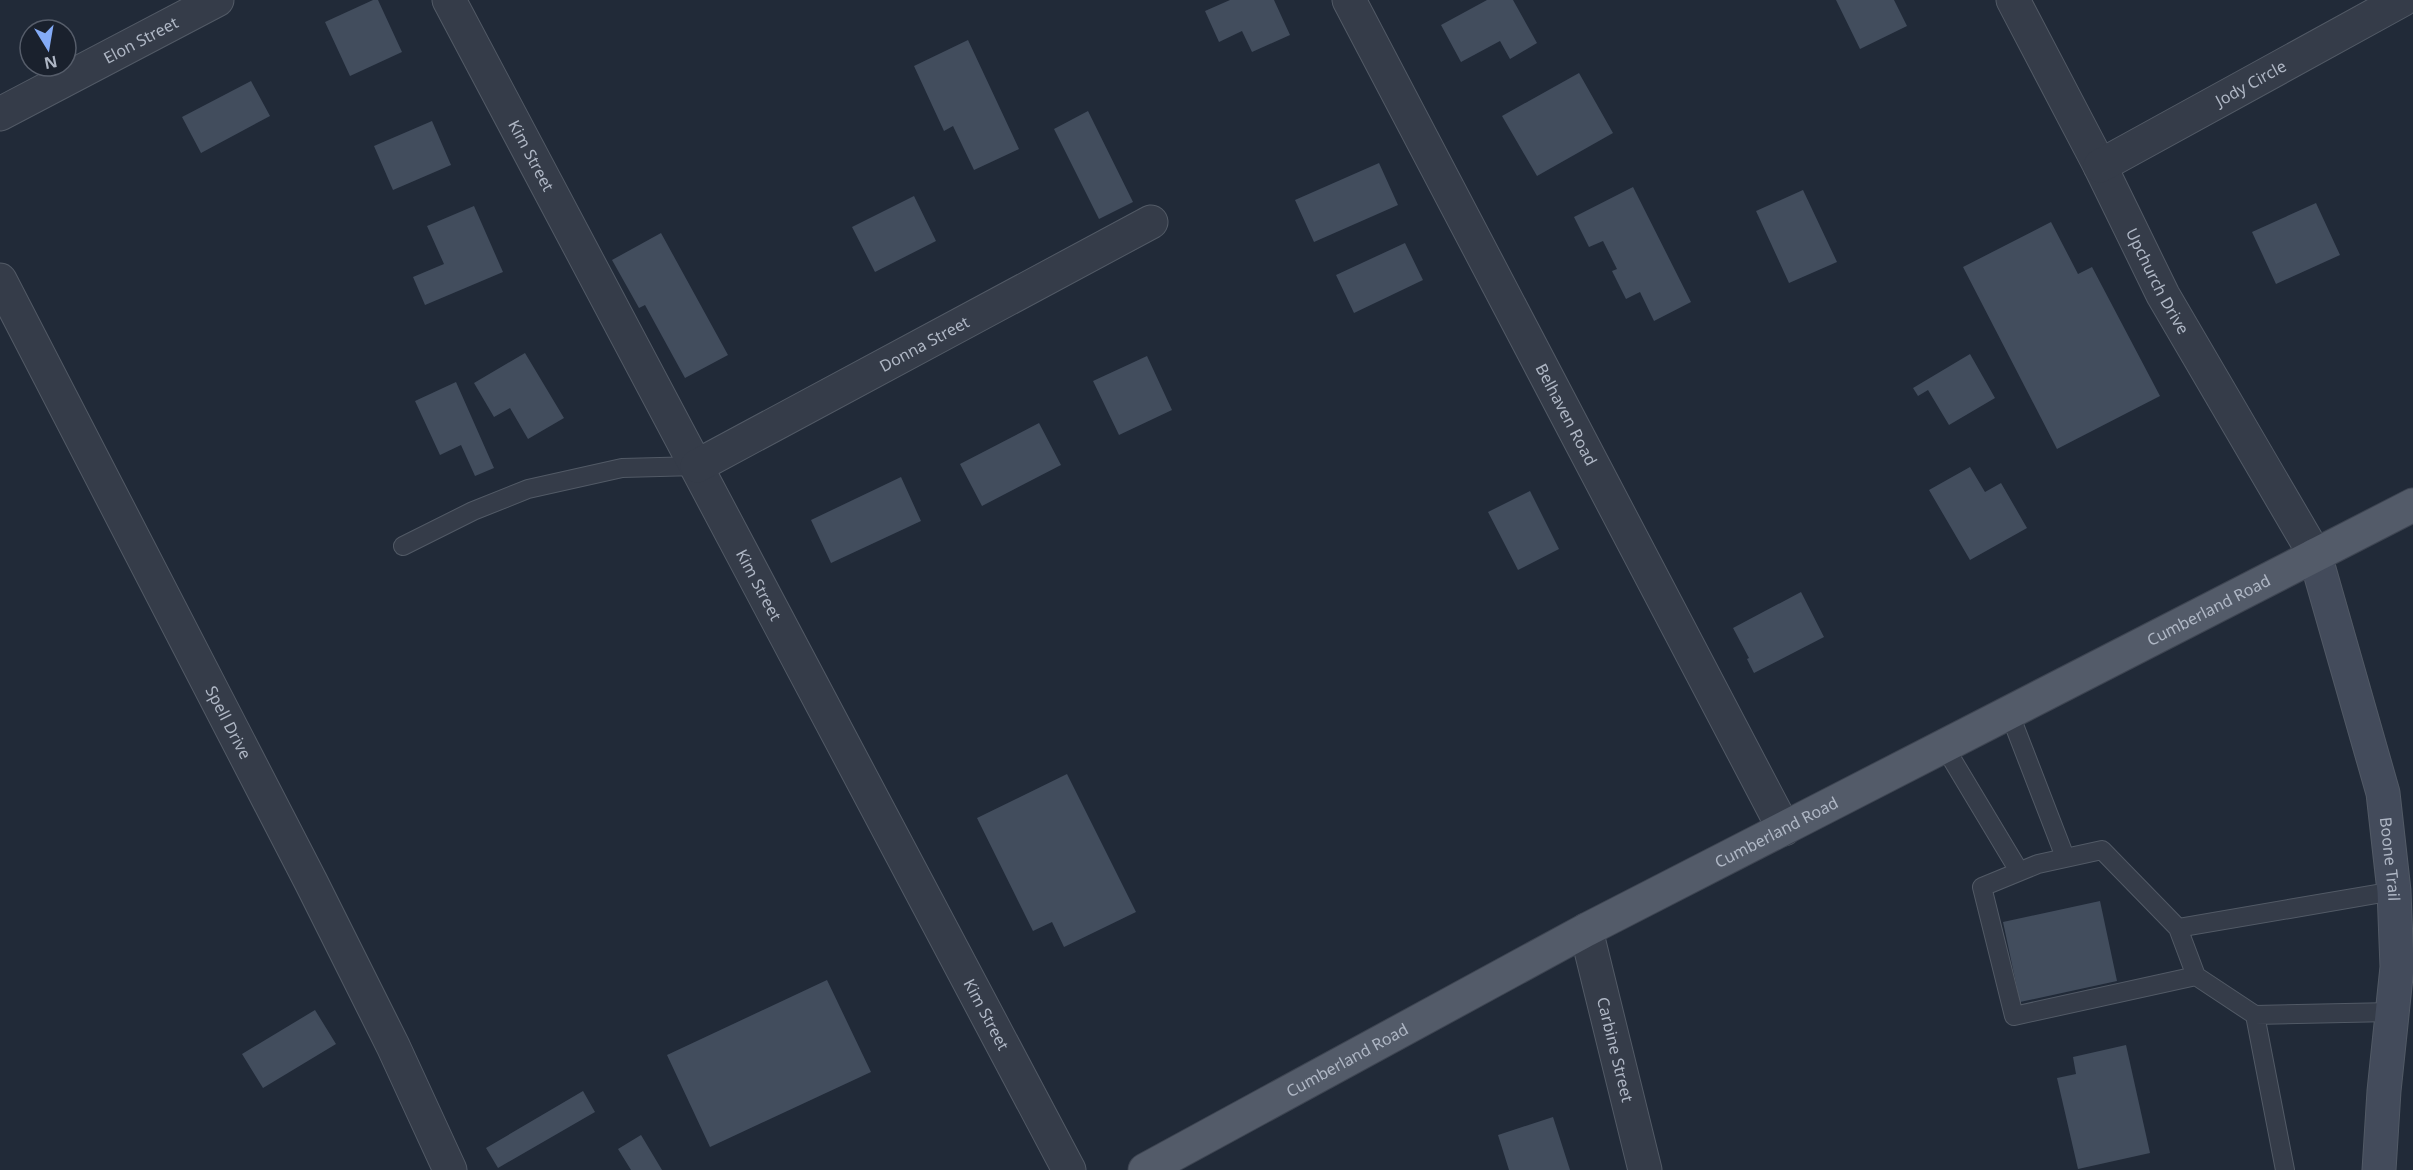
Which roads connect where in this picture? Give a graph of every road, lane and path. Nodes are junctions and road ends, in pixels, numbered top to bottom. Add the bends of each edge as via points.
1 (217, 0) edge
2 (449, 0) edge
3 (1349, 0) edge
4 (2013, 0) edge
5 (2402, 0) edge
6 (0, 114) edge
7 (2100, 166) junction
8 (1151, 222) dead end
9 (0, 280) edge
10 (697, 466) junction
11 (2413, 505) edge
12 (403, 546) dead end
13 (2315, 555) junction
14 (2009, 712) junction
15 (1944, 746) junction
16 (1784, 829) junction
17 (2066, 857) junction
18 (2019, 871) junction
19 (2394, 891) junction
20 (2178, 928) junction
21 (1587, 930) junction
22 (2196, 976) junction
23 (2392, 1012) junction
24 (2255, 1015) junction
25 (1156, 1167) edge
26 (450, 1170) edge
27 (1069, 1170) edge
28 (1645, 1170) edge
29 (2284, 1170) edge
30 (2379, 1170) edge

1 - 6 street, Elon Street
2 - 10 street, Kim Street
3 - 16 street, Belhaven Road
4 - 7 street, Upchurch Drive
5 - 7 street, Jody Circle
7 - 13 street, Upchurch Drive via 2163,295
8 - 10 street, Donna Street
9 - 26 street, Spell Drive via 311,882
10 - 12 lane via 622,468 528,489
10 - 27 street, Kim Street
11 - 13 main road, Cumberland Road
13 - 14 main road, Cumberland Road
13 - 19 street, Boone Trail via 2383,793
14 - 15 main road, Cumberland Road
14 - 17 lane
15 - 16 main road, Cumberland Road
15 - 18 lane
16 - 21 main road, Cumberland Road
17 - 18 lane
17 - 20 lane via 2102,850
18 - 22 lane via 1982,887 2014,1016
19 - 20 lane
19 - 23 street, Boone Trail via 2397,967
20 - 22 lane
21 - 25 main road, Cumberland Road
21 - 28 street, Carbine Street
22 - 24 lane
23 - 24 lane
23 - 30 street, Boone Trail
24 - 29 lane

